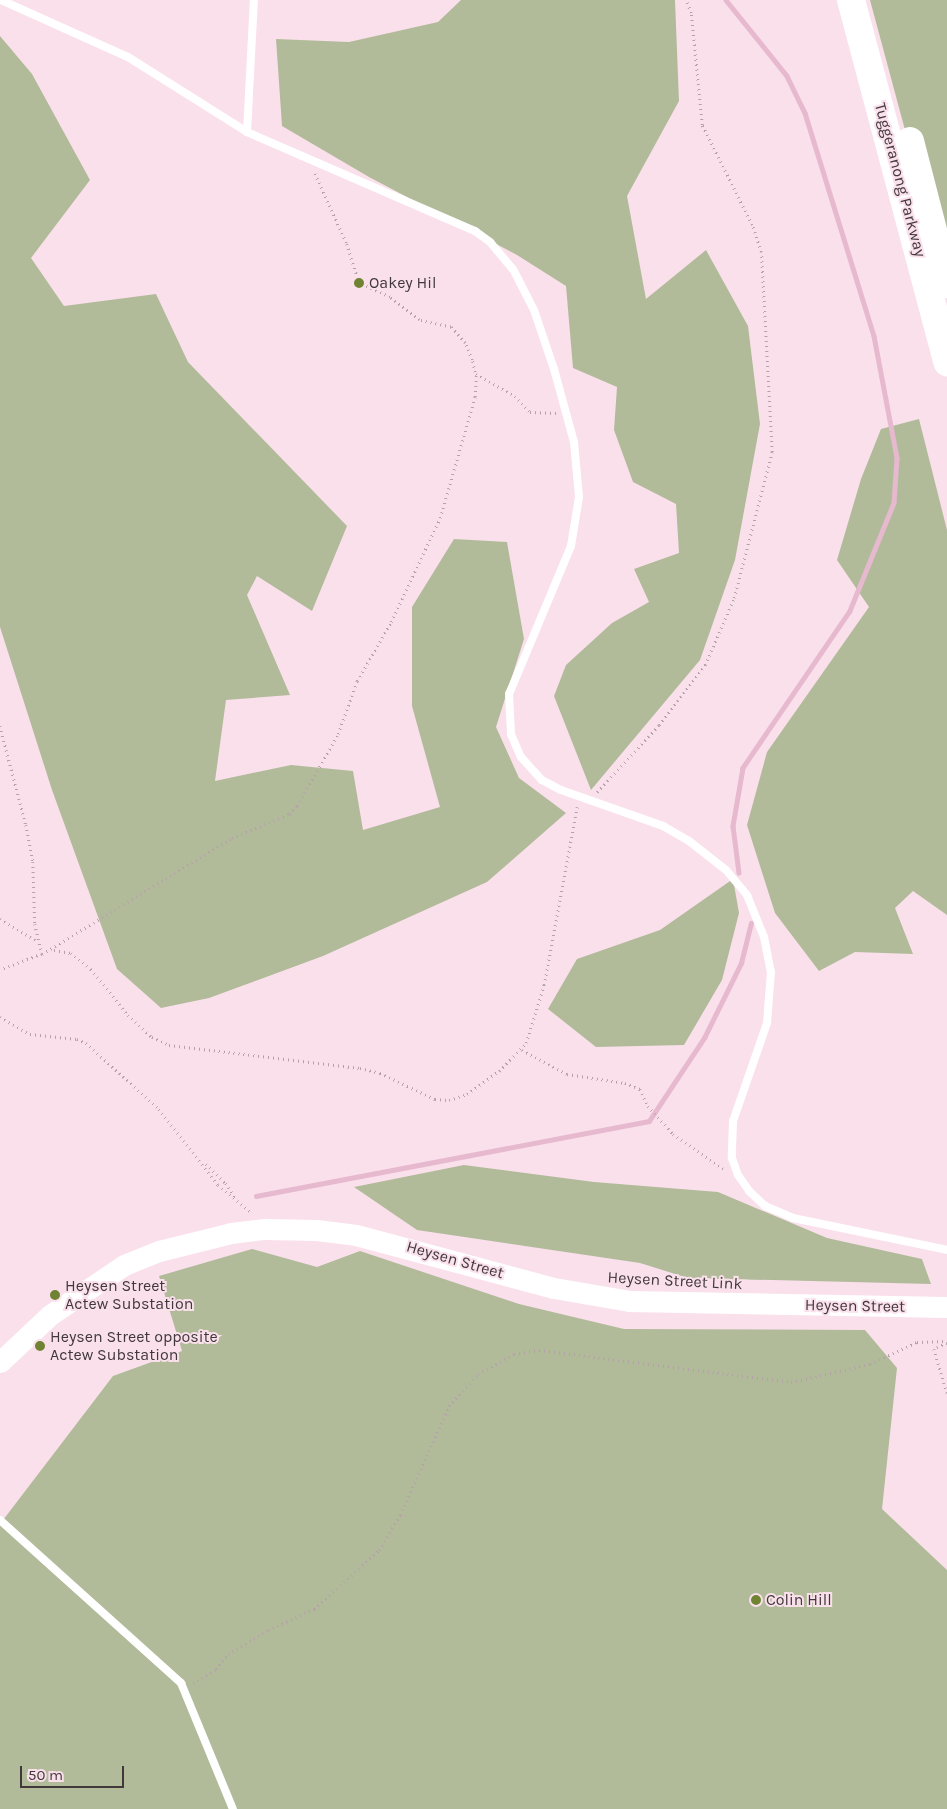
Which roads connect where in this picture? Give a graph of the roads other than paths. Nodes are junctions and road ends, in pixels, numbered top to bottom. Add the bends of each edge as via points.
1 (1, 0) edge
2 (254, 0) edge
3 (851, 0) edge
4 (871, 0) edge
5 (247, 132) junction
6 (947, 284) edge
7 (947, 362) edge
8 (947, 1250) edge
9 (947, 1308) edge
10 (0, 1362) edge
11 (0, 1520) edge
12 (233, 1809) edge

1 - 5 lane via 128,57
2 - 5 lane
3 - 7 highway, Tuggeranong Parkway
4 - 6 highway, Tuggeranong Parkway
5 - 8 lane via 409,200 490,242 513,269 534,310 566,410 578,479 577,518 571,546 515,674 508,713 516,746 532,771 578,797 663,826 689,841 726,870 746,895 760,923 771,972 771,997 761,1046 733,1121 732,1158 738,1175 765,1206 793,1218
9 - 10 main road, Heysen Street via 629,1301 554,1288 356,1235 265,1229 230,1233 159,1251 124,1265 50,1315
11 - 12 lane via 181,1683

